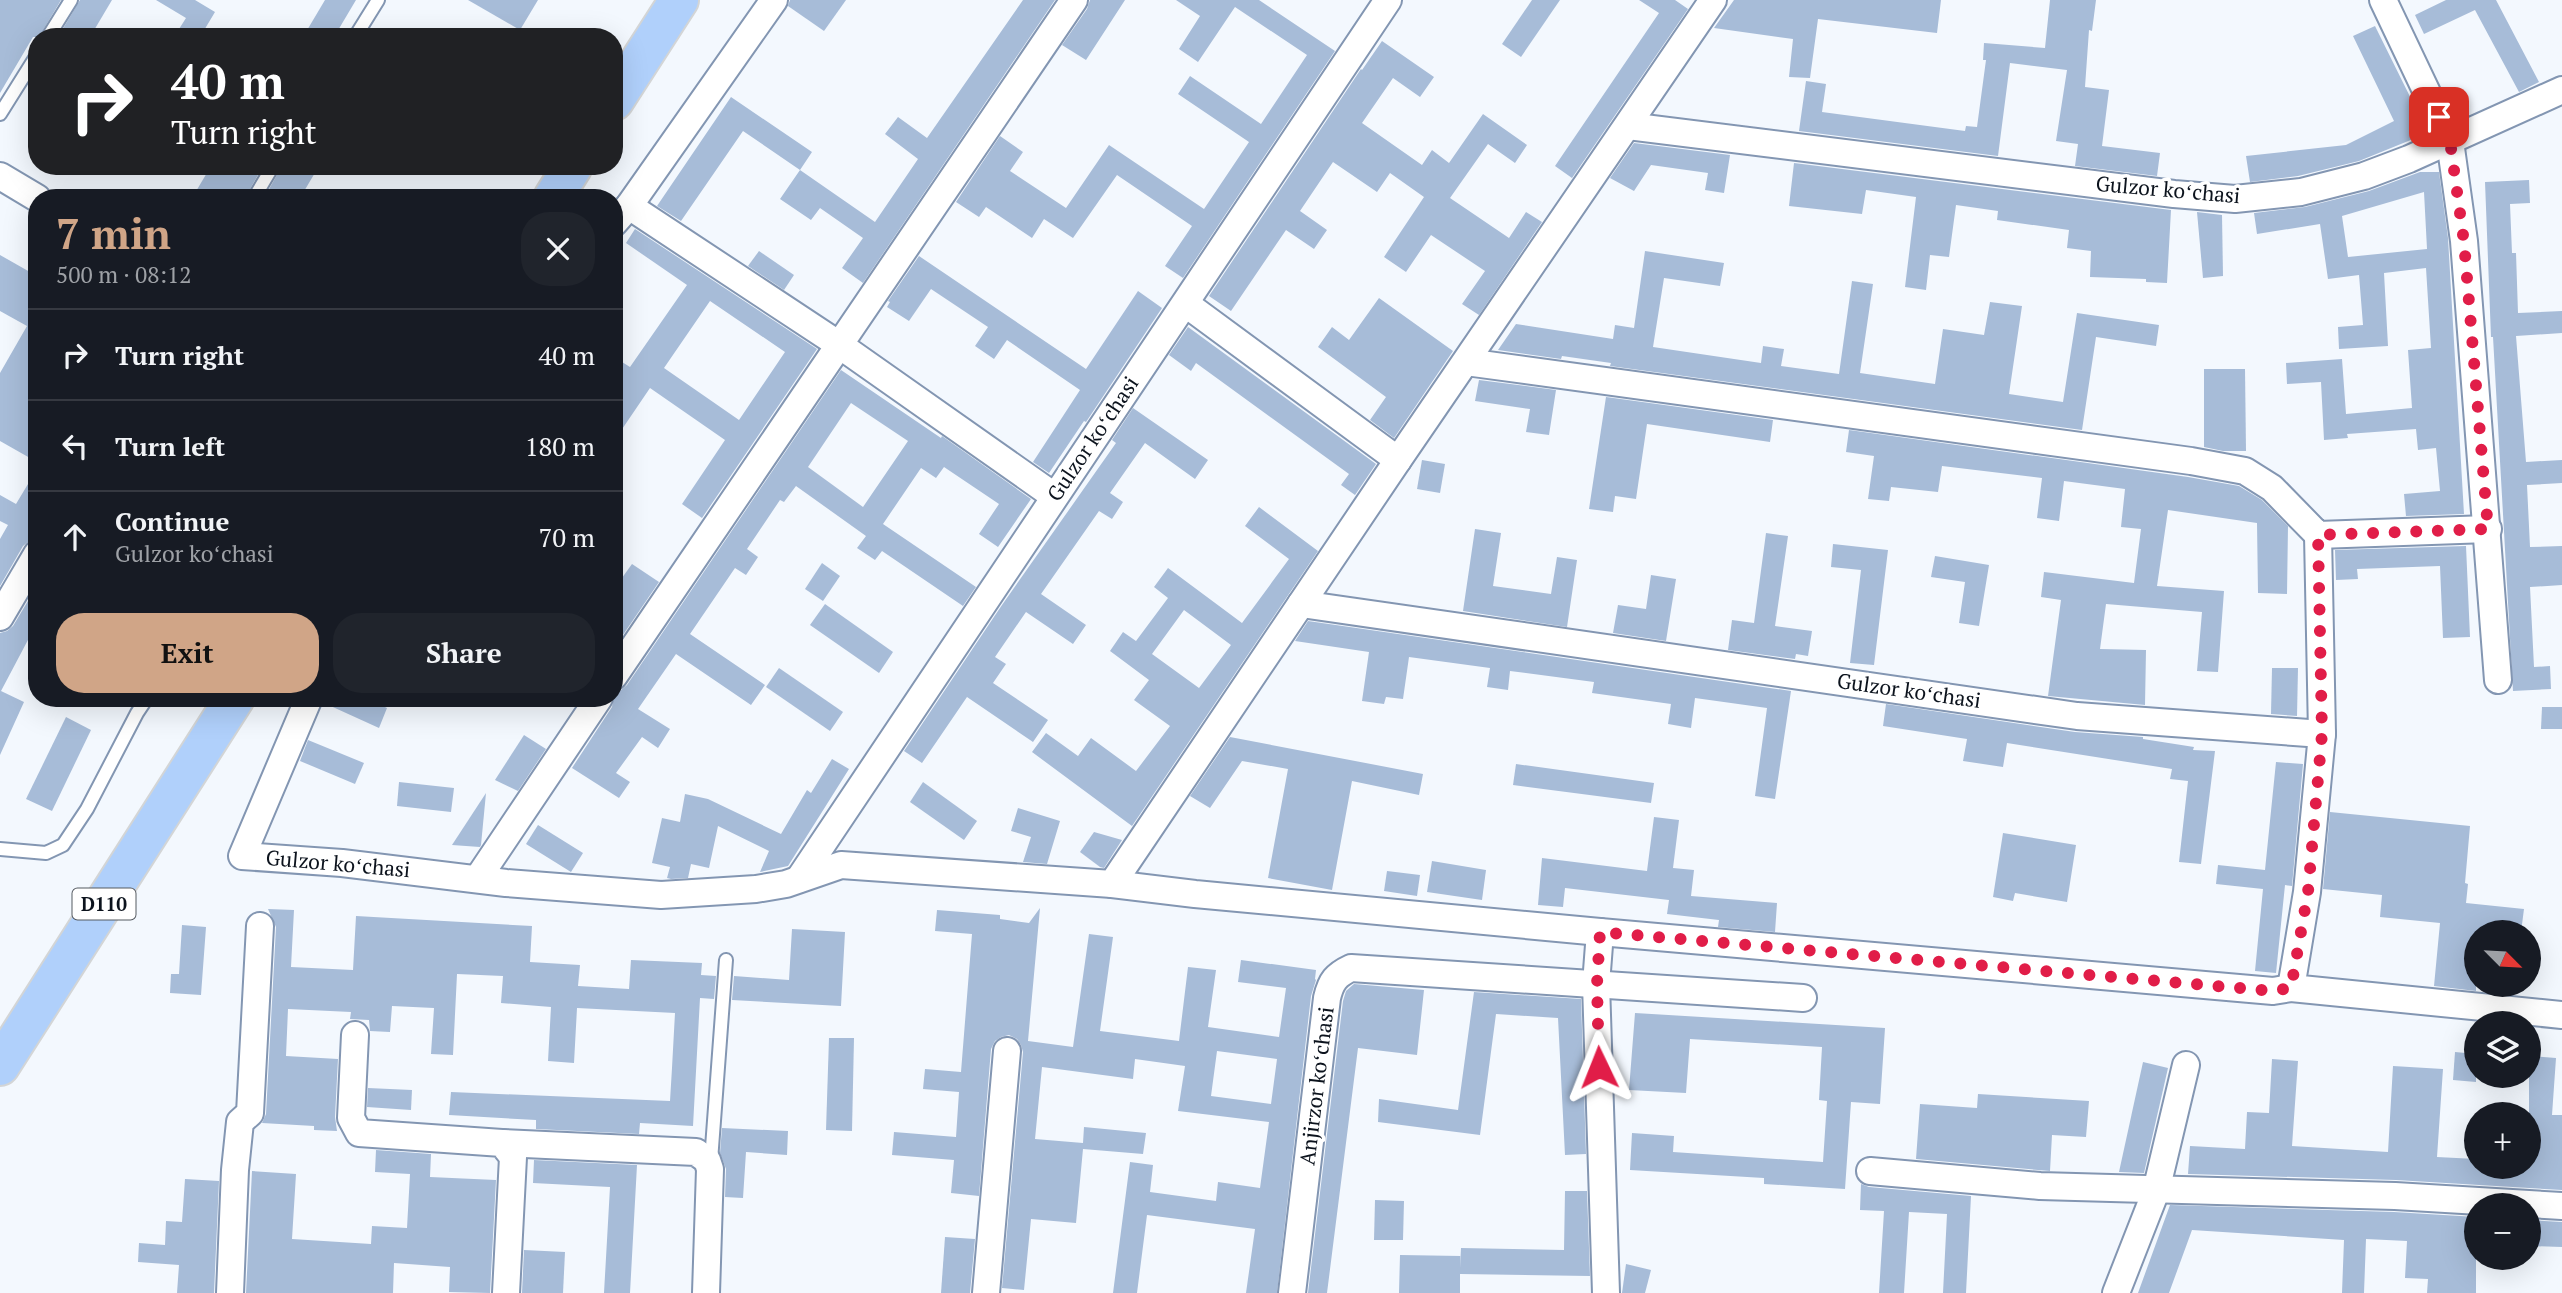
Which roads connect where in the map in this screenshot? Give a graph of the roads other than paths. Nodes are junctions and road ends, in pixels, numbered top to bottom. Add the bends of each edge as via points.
1 (71, 0) edge
2 (378, 0) edge
3 (679, 0) edge
4 (774, 0) edge
5 (1074, 0) edge
6 (1388, 0) edge
7 (1713, 0) edge
8 (2383, 0) edge
9 (54, 28) edge
10 (361, 28) edge
11 (28, 69) edge
12 (623, 87) edge
13 (2562, 90) edge
14 (0, 114) edge
15 (1628, 126) junction
16 (2450, 141) junction
17 (0, 176) edge
18 (28, 193) edge
19 (623, 214) edge
20 (623, 216) edge
21 (1186, 304) junction
22 (838, 344) junction
23 (1466, 362) junction
24 (1398, 460) junction
25 (1054, 496) junction
26 (2488, 529) junction
27 (2318, 535) junction
28 (28, 569) edge
29 (1301, 604) junction
30 (0, 617) edge
31 (623, 663) edge
32 (2498, 680) dead end
33 (141, 707) edge
34 (229, 707) edge
35 (305, 707) edge
36 (593, 707) edge
37 (2322, 734) junction
38 (0, 849) edge
39 (478, 878) junction
40 (799, 879) junction
41 (1112, 884) junction
42 (260, 926) dead end
43 (1600, 932) junction
44 (726, 960) dead end
45 (1597, 984) junction
46 (2291, 988) junction
47 (1803, 998) dead end
48 (2562, 1015) edge
49 (355, 1035) dead end
50 (1007, 1051) dead end
51 (2186, 1065) dead end
52 (0, 1066) edge
53 (502, 1143) junction
54 (710, 1169) junction
55 (1870, 1171) dead end
56 (2156, 1191) junction
57 (2562, 1206) edge
58 (230, 1293) edge
59 (506, 1293) edge
60 (706, 1293) edge
61 (986, 1293) edge
62 (1292, 1293) edge
63 (1606, 1293) edge
64 (2116, 1293) edge

1 - 9 lane
2 - 10 lane
3 - 12 main road
4 - 19 street
5 - 22 street
6 - 21 street, Gulzor koʻchasi
7 - 15 street
8 - 16 street
11 - 14 lane
13 - 16 street, Gulzor koʻchasi
15 - 16 street, Gulzor koʻchasi via 2235,199 2301,192 2364,176
15 - 23 street
16 - 26 street via 2464,242
17 - 18 street
20 - 22 street
21 - 24 street
21 - 25 street, Gulzor koʻchasi
22 - 25 street
22 - 31 street
23 - 24 street
23 - 27 street via 2245,471 2272,488
24 - 29 street
25 - 40 street, Gulzor koʻchasi
26 - 27 street
26 - 32 street
27 - 37 street
28 - 30 street
29 - 37 street, Gulzor koʻchasi via 2077,716
29 - 41 street
33 - 38 lane via 63,845 47,853
34 - 52 main road, D110
35 - 39 street, Gulzor koʻchasi via 242,856
36 - 39 street
37 - 46 street via 2308,892
39 - 40 street, Gulzor koʻchasi via 661,895 756,889
40 - 41 street, Gulzor koʻchasi via 841,865
41 - 43 street, Gulzor koʻchasi
42 - 58 street via 250,1113 240,1122
43 - 45 street
43 - 46 street, Gulzor koʻchasi via 2273,991
44 - 54 lane
45 - 47 street, Anjirzor koʻchasi
45 - 62 street, Anjirzor koʻchasi via 1352,968 1338,974 1327,998
45 - 63 street
46 - 48 street, Gulzor koʻchasi
49 - 53 street via 351,1118 359,1133
50 - 61 street
51 - 56 street
53 - 54 street via 696,1152
53 - 59 street via 513,1157
54 - 60 street
55 - 56 street
56 - 57 street via 2395,1196
56 - 64 street

